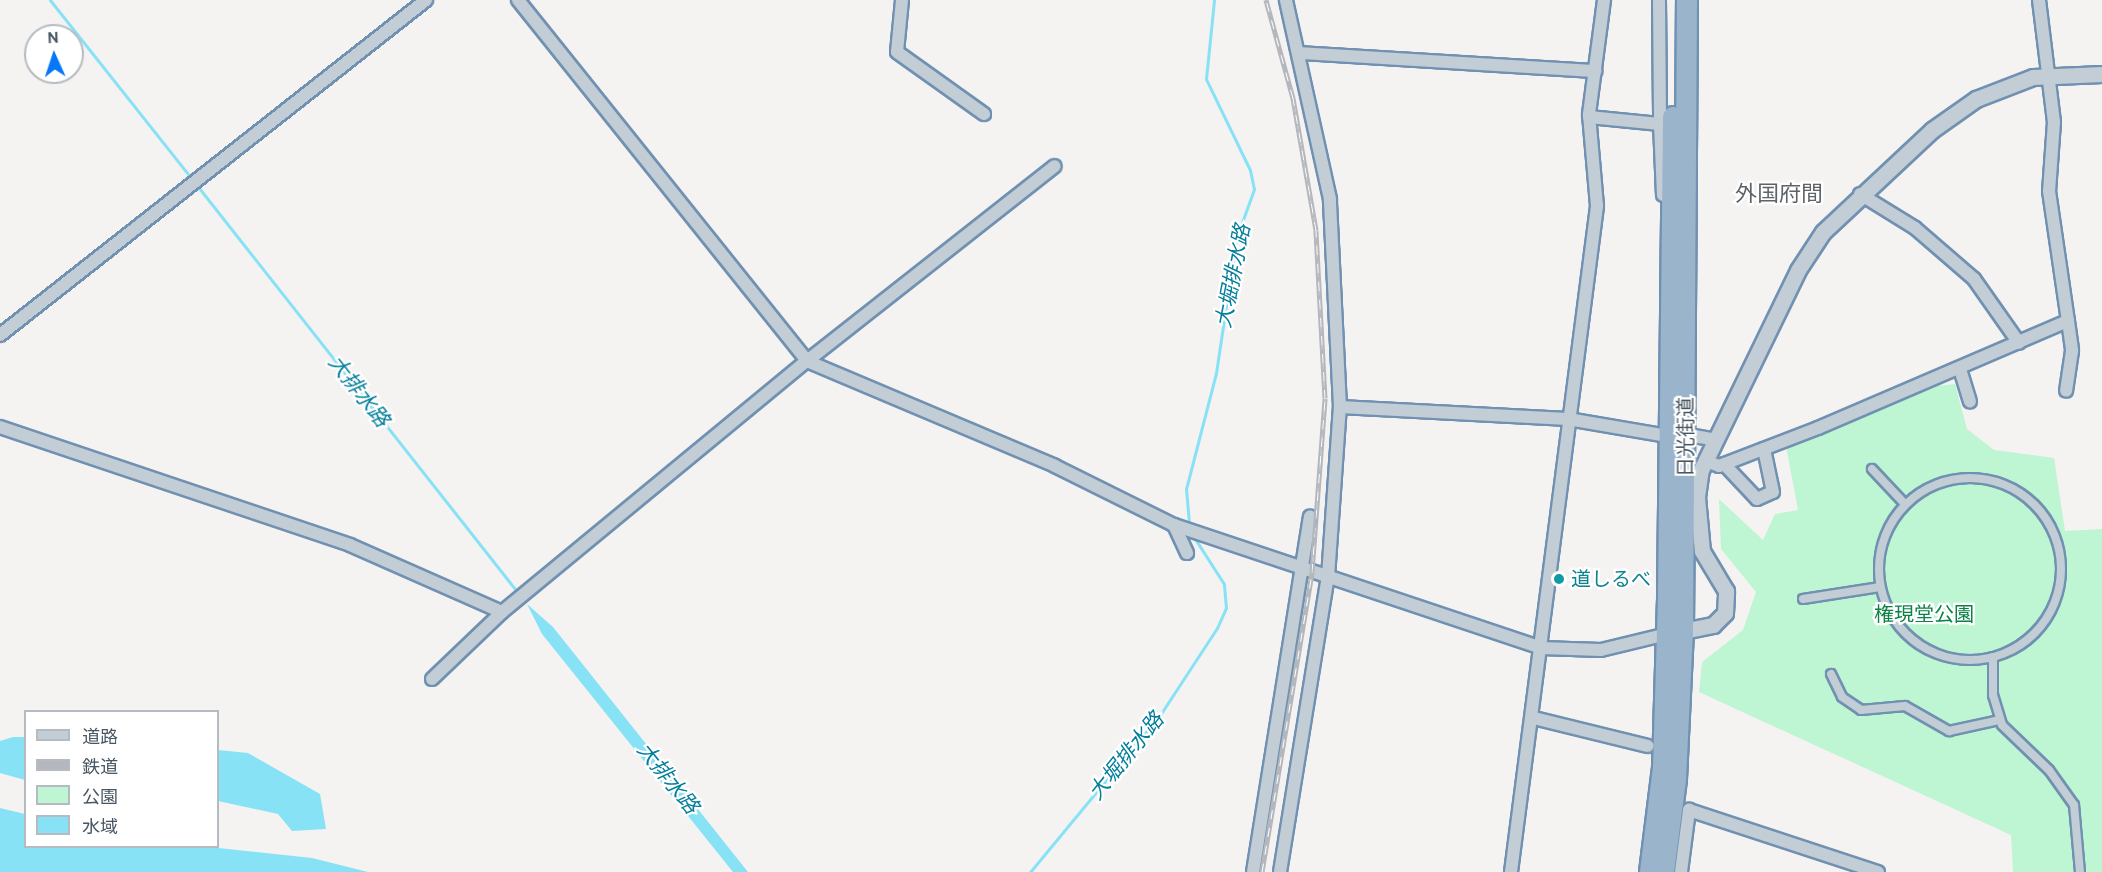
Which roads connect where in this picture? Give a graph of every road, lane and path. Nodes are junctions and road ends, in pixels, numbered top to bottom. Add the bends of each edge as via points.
1 (426, 0) edge
2 (518, 0) edge
3 (902, 0) edge
4 (1286, 0) edge
5 (1604, 0) edge
6 (1659, 0) edge
7 (1674, 0) edge
8 (1687, 0) edge
9 (2039, 0) edge
10 (1300, 53) junction
11 (1595, 71) junction
12 (2046, 74) junction
13 (2102, 74) edge
14 (984, 114) dead end
15 (1589, 117) junction
16 (1660, 124) junction
17 (1055, 166) dead end
18 (1860, 194) junction
19 (1672, 225) junction
20 (2067, 321) junction
21 (0, 335) edge
22 (2019, 343) junction
23 (807, 361) junction
24 (1960, 369) junction
25 (2066, 392) dead end
26 (1970, 402) dead end
27 (1340, 407) junction
28 (1568, 419) junction
29 (0, 427) edge
30 (1662, 435) dead end
31 (1694, 436) dead end
32 (1716, 440) junction
33 (1764, 449) junction
34 (1706, 461) junction
35 (1724, 464) junction
36 (1872, 469) dead end
37 (1905, 504) junction
38 (1310, 517) dead end
39 (1174, 525) junction
40 (1187, 553) dead end
41 (1302, 567) junction
42 (1328, 577) junction
43 (1880, 587) junction
44 (1803, 599) dead end
45 (505, 610) junction
46 (1675, 633) junction
47 (1541, 648) junction
48 (1993, 657) junction
49 (1831, 675) dead end
50 (432, 678) dead end
51 (1534, 718) junction
52 (2000, 720) junction
53 (1648, 746) dead end
54 (1253, 872) edge
55 (1280, 872) edge
56 (1511, 872) edge
57 (1650, 872) edge
58 (1664, 872) edge
59 (1681, 872) edge
60 (1878, 872) edge
61 (2080, 872) edge

1 - 21 street
2 - 23 street
3 - 14 street via 897,52
4 - 10 street
5 - 11 street
6 - 16 street
7 - 19 highway, 日光街道
8 - 46 highway, 日光街道
9 - 12 street
10 - 11 street
10 - 27 street via 1330,199
11 - 15 street
12 - 13 street
12 - 18 street via 1997,89 1957,111
12 - 20 street via 2054,122 2049,191
15 - 16 street
15 - 28 street via 1597,206
16 - 19 street via 1665,225
17 - 23 street
18 - 22 street via 1915,228 1974,279
18 - 32 street via 1809,252
19 - 46 highway, 日光街道
20 - 22 street
20 - 25 street via 2072,351
22 - 24 street
23 - 39 street via 1055,466
23 - 45 street
24 - 26 street
24 - 33 street
27 - 28 street
27 - 42 street
28 - 30 street
28 - 47 street
29 - 45 street via 340,541
31 - 32 street
32 - 34 street
33 - 35 street
33 - 35 street via 1773,492 1757,499
34 - 35 street
34 - 46 street via 1696,497 1702,551 1726,591 1727,603 1720,621
36 - 37 street
37 - 43 street via 1883,541
37 - 48 street via 1940,483 1979,478 2020,493 2050,525 2061,567 2051,610 2031,636
38 - 41 street
39 - 40 street
39 - 41 street
41 - 42 street
41 - 54 street
42 - 47 street
42 - 55 street
43 - 44 street
43 - 48 street via 1895,621 1923,647 1960,659
45 - 50 street
46 - 47 street via 1601,650
46 - 57 highway, 日光街道
46 - 58 highway, 日光街道 via 1676,779
47 - 51 street
48 - 52 street
49 - 52 street via 1842,697 1861,710 1905,706 1949,731
51 - 53 street
51 - 56 street
52 - 61 street via 2074,805
59 - 60 street via 1689,810

